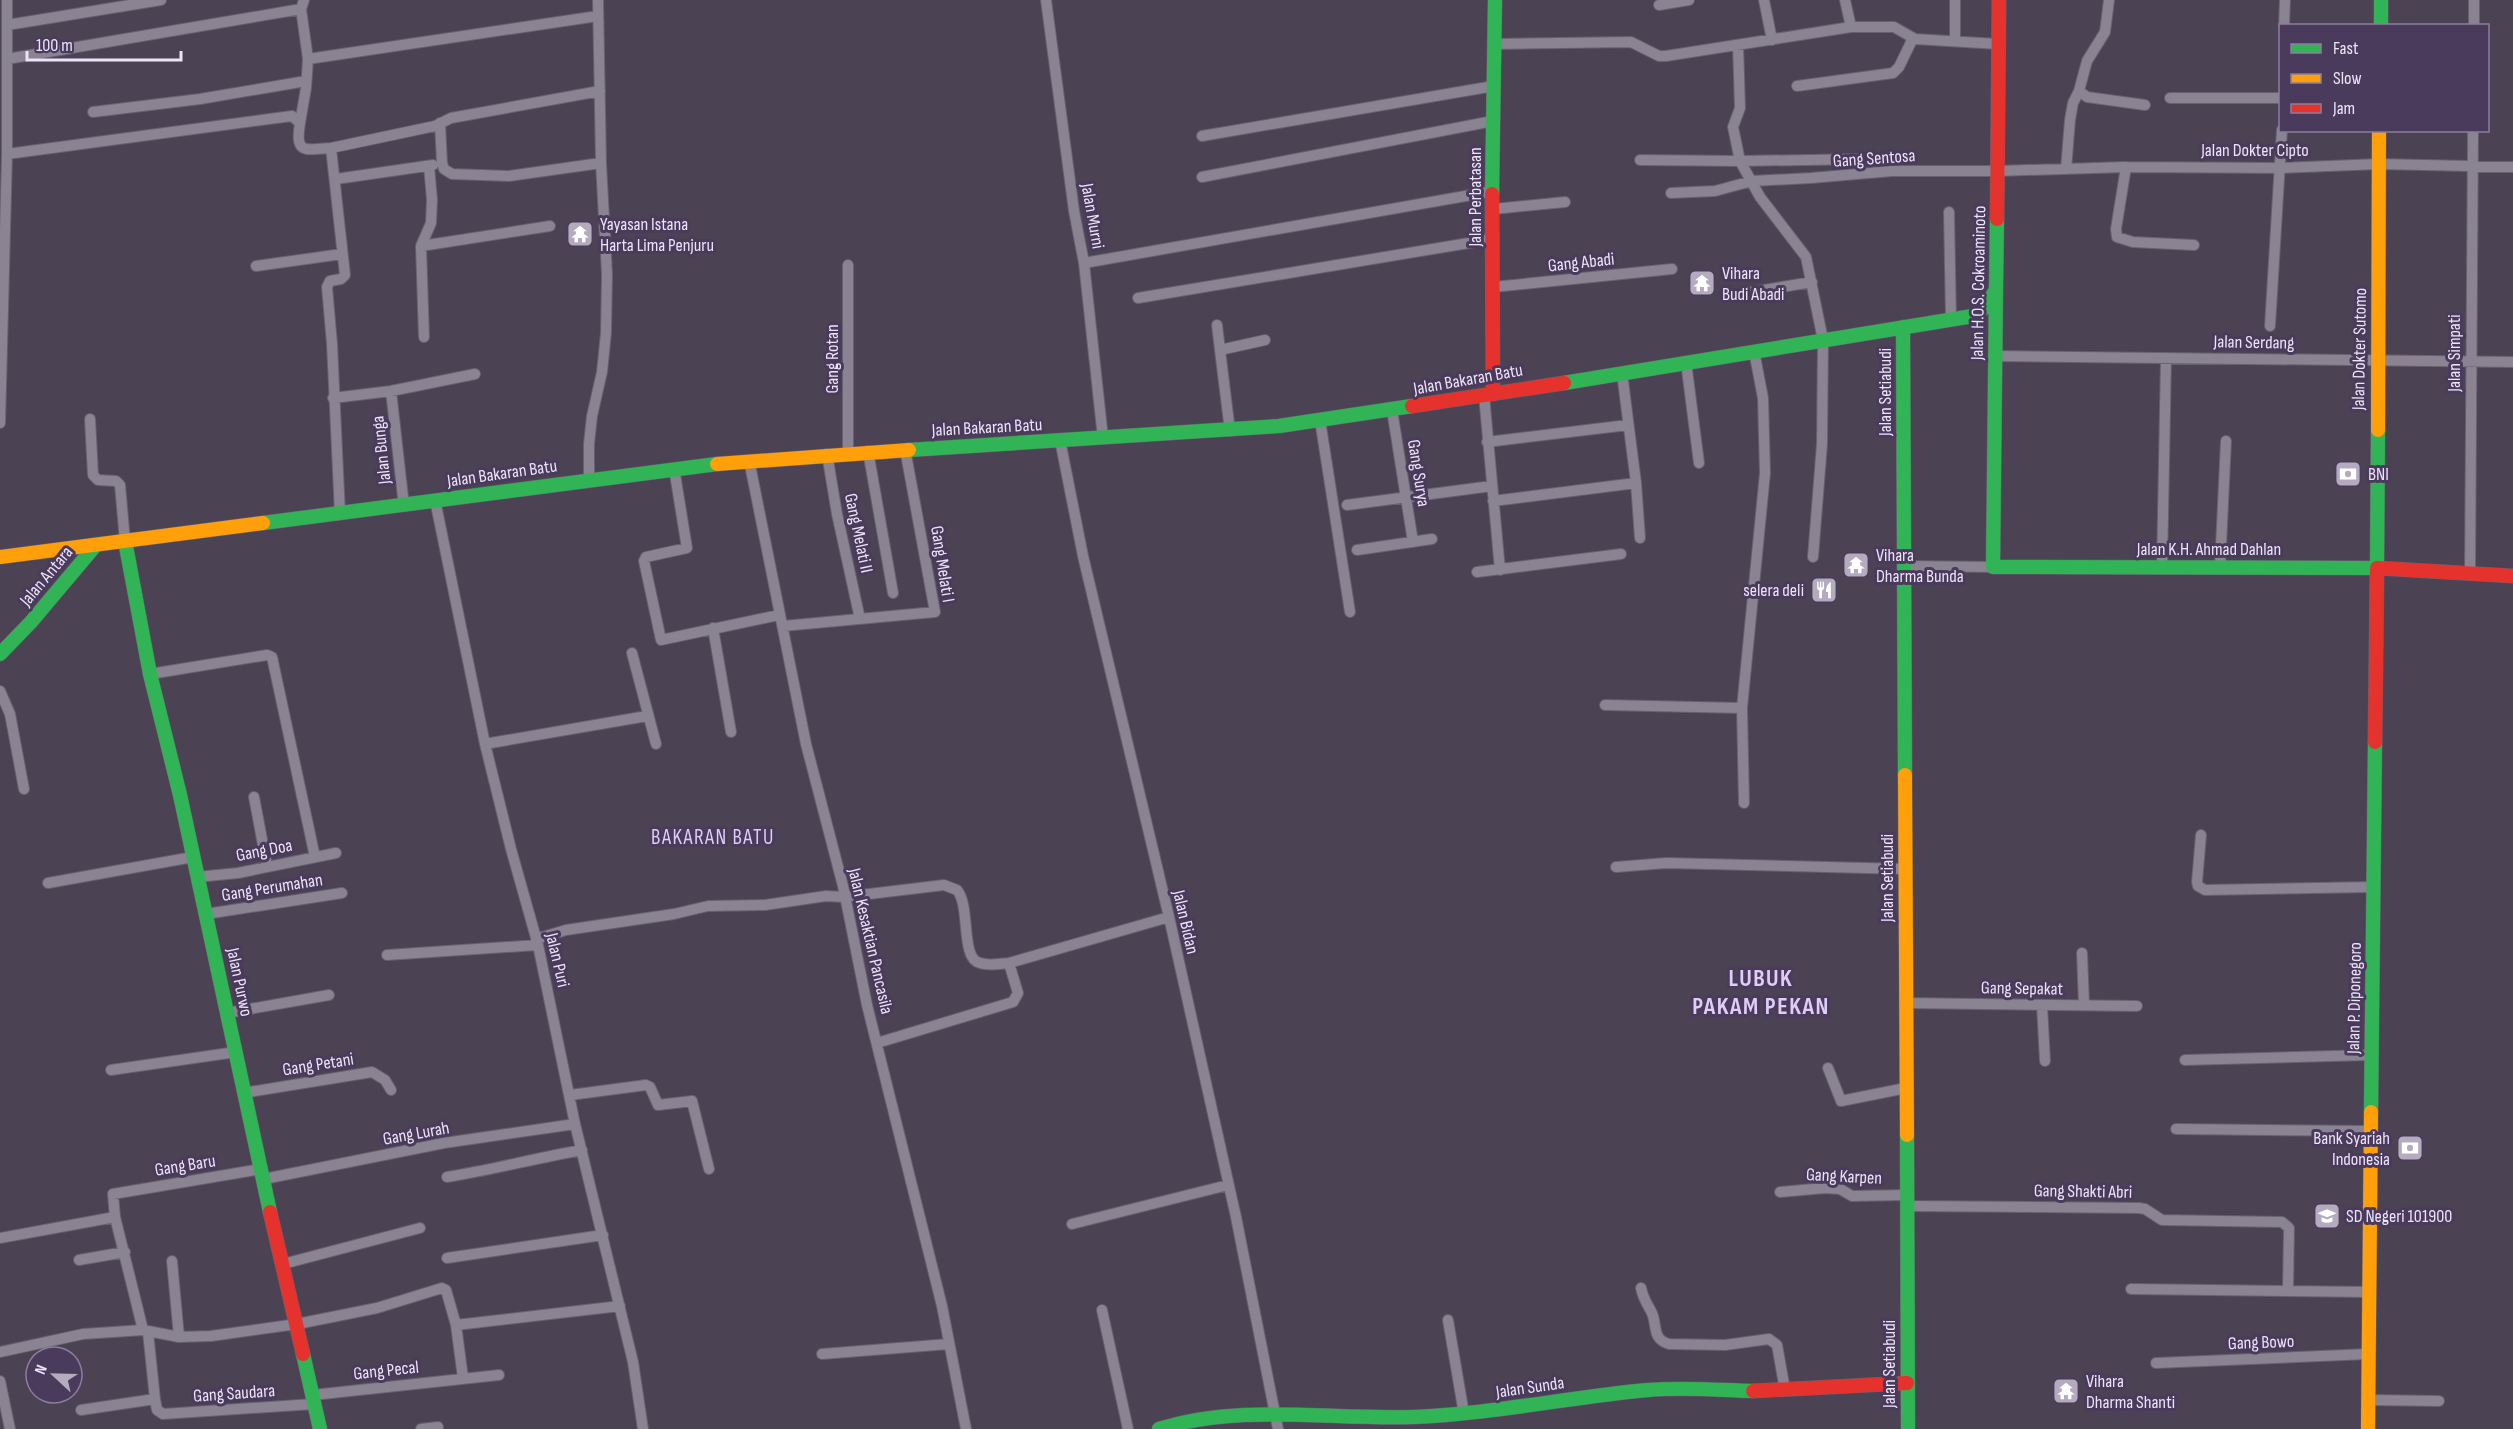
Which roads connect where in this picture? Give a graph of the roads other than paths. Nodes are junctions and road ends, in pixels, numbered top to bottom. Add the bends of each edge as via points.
1 (7, 0) edge
2 (161, 0) edge
3 (598, 0) edge
4 (1046, 0) edge
5 (1495, 0) edge
6 (1689, 0) edge
7 (1764, 0) edge
8 (1845, 0) edge
9 (1955, 0) edge
10 (1999, 0) edge
11 (2109, 0) edge
12 (2285, 0) edge
13 (2381, 0) edge
14 (2474, 0) edge
15 (303, 5) edge
16 (1659, 5) dead end
17 (598, 16) junction
18 (2284, 24) edge
19 (2381, 24) edge
20 (2474, 24) edge
21 (7, 25) junction
22 (1851, 27) junction
23 (1913, 38) junction
24 (1772, 40) junction
25 (1955, 41) junction
26 (1494, 44) junction
27 (1998, 44) junction
28 (1738, 45) junction
29 (7, 59) junction
30 (308, 59) junction
31 (306, 81) junction
32 (1494, 86) junction
33 (1797, 86) dead end
34 (600, 91) junction
35 (2079, 91) junction
36 (2170, 98) dead end
37 (2279, 98) edge
38 (2145, 105) dead end
39 (93, 112) dead end
40 (1492, 122) junction
41 (300, 123) junction
42 (440, 123) junction
43 (2282, 132) edge
44 (2379, 132) edge
45 (2473, 132) edge
46 (1202, 136) dead end
47 (331, 148) junction
48 (7, 154) junction
49 (1866, 159) dead end
50 (1640, 160) dead end
51 (1740, 161) junction
52 (442, 163) junction
53 (601, 163) junction
54 (2379, 164) junction
55 (429, 166) junction
56 (2126, 167) junction
57 (2473, 167) junction
58 (2513, 167) edge
59 (2281, 168) junction
60 (2066, 169) junction
61 (1997, 171) junction
62 (1202, 177) dead end
63 (336, 179) junction
64 (1752, 180) junction
65 (1494, 190) junction
66 (1671, 193) dead end
67 (3, 194) edge
68 (1565, 202) dead end
69 (1494, 208) junction
70 (1949, 212) dead end
71 (550, 226) dead end
72 (1493, 239) junction
73 (2194, 244) dead end
74 (422, 246) junction
75 (342, 254) junction
76 (1084, 263) junction
77 (848, 264) dead end
78 (256, 266) dead end
79 (1672, 269) dead end
80 (1812, 282) junction
81 (1493, 287) junction
82 (1996, 289) junction
83 (1746, 293) dead end
84 (1138, 298) dead end
85 (1973, 316) junction
86 (1951, 320) junction
87 (1217, 325) dead end
88 (2271, 326) dead end
89 (1903, 327) junction
90 (424, 337) dead end
91 (1265, 340) dead end
92 (1823, 340) junction
93 (1995, 340) junction
94 (1221, 350) junction
95 (1754, 351) junction
96 (1, 355) edge
97 (1995, 356) junction
98 (2166, 358) junction
99 (2378, 361) junction
100 (1686, 362) junction
101 (2470, 362) junction
102 (2513, 362) edge
103 (1622, 372) junction
104 (475, 374) dead end
105 (391, 391) junction
106 (1489, 395) junction
107 (333, 398) junction
108 (1392, 410) junction
109 (0, 413) edge
110 (90, 419) dead end
111 (1320, 420) junction
112 (0, 423) edge
113 (1628, 425) junction
114 (1230, 431) junction
115 (1103, 438) junction
116 (1060, 441) junction
117 (2226, 441) dead end
118 (1487, 442) junction
119 (905, 449) junction
120 (868, 451) junction
121 (848, 453) junction
122 (827, 454) junction
123 (749, 460) junction
124 (1699, 463) dead end
125 (674, 468) junction
126 (589, 480) junction
127 (1636, 483) junction
128 (1492, 486) junction
129 (1406, 499) junction
130 (435, 500) junction
131 (1493, 501) junction
132 (404, 506) junction
133 (1347, 506) dead end
134 (340, 514) junction
135 (1432, 538) dead end
136 (1640, 538) dead end
137 (125, 541) junction
138 (1413, 542) junction
139 (95, 546) junction
140 (1357, 550) dead end
141 (1621, 554) dead end
142 (0, 557) edge
143 (1813, 557) dead end
144 (1904, 566) junction
145 (1993, 567) junction
146 (2162, 567) junction
147 (2220, 567) junction
148 (2377, 568) junction
149 (1500, 570) junction
150 (1477, 572) dead end
151 (2470, 575) junction
152 (2513, 576) edge
153 (893, 593) dead end
154 (1350, 612) dead end
155 (860, 619) junction
156 (781, 620) junction
157 (713, 628) junction
158 (632, 653) dead end
159 (0, 654) edge
160 (150, 674) junction
161 (0, 691) edge
162 (1605, 705) dead end
163 (1742, 708) junction
164 (647, 716) junction
165 (731, 732) dead end
166 (485, 744) junction
167 (656, 744) dead end
168 (24, 789) dead end
169 (254, 797) dead end
170 (1744, 803) dead end
171 (2200, 835) dead end
172 (336, 853) dead end
173 (194, 857) junction
174 (315, 857) junction
175 (267, 866) junction
176 (1616, 867) dead end
177 (1905, 869) junction
178 (197, 877) junction
179 (48, 884) dead end
180 (2373, 887) junction
181 (342, 893) dead end
182 (844, 897) junction
183 (206, 914) junction
184 (1169, 917) junction
185 (537, 942) junction
186 (2082, 953) dead end
187 (387, 955) dead end
188 (1009, 963) junction
189 (329, 995) dead end
190 (1906, 1003) junction
191 (2042, 1005) junction
192 (2084, 1005) junction
193 (2137, 1006) dead end
194 (227, 1013) junction
195 (877, 1043) junction
196 (236, 1052) junction
197 (2371, 1055) junction
198 (2185, 1060) dead end
199 (2045, 1061) dead end
200 (1828, 1068) dead end
201 (111, 1070) dead end
202 (1906, 1088) junction
203 (392, 1090) dead end
204 (243, 1093) junction
205 (570, 1095) junction
206 (575, 1124) junction
207 (2176, 1129) dead end
208 (2370, 1131) junction
209 (582, 1150) junction
210 (709, 1169) dead end
211 (262, 1174) junction
212 (447, 1177) dead end
213 (1227, 1185) junction
214 (1780, 1192) dead end
215 (1907, 1201) junction
216 (115, 1217) junction
217 (1072, 1224) dead end
218 (420, 1228) dead end
219 (603, 1236) junction
220 (0, 1239) edge
221 (124, 1252) junction
222 (447, 1258) dead end
223 (79, 1260) dead end
224 (172, 1261) dead end
225 (283, 1264) junction
226 (1641, 1288) dead end
227 (2131, 1289) dead end
228 (2288, 1290) junction
229 (2370, 1292) junction
230 (620, 1306) junction
231 (1102, 1310) dead end
232 (1448, 1320) dead end
233 (297, 1324) junction
234 (456, 1325) junction
235 (145, 1330) junction
236 (179, 1337) junction
237 (950, 1344) junction
238 (0, 1352) edge
239 (822, 1354) dead end
240 (2368, 1354) junction
241 (2156, 1363) dead end
242 (499, 1375) dead end
243 (463, 1378) junction
244 (0, 1381) edge
245 (1908, 1383) junction
246 (1785, 1390) junction
247 (314, 1400) junction
248 (2369, 1400) junction
249 (2439, 1401) dead end
250 (156, 1405) junction
251 (81, 1410) dead end
252 (1274, 1413) junction
253 (1464, 1414) junction
254 (6, 1422) edge
255 (438, 1427) dead end
256 (320, 1429) edge
257 (421, 1429) edge
258 (643, 1429) edge
259 (966, 1429) edge
260 (1128, 1429) edge
261 (1159, 1429) edge
262 (1278, 1429) edge
263 (1908, 1429) edge
264 (2368, 1429) edge

1 - 21 street
2 - 21 street
3 - 17 street
4 - 76 street, Jalan Murni
5 - 26 main road, Jalan Perbatasan
6 - 16 street
7 - 24 street
8 - 22 street
9 - 25 street
10 - 27 main road, Jalan H.O.S. Cokroaminoto
11 - 35 street via 2104,32 2087,61
12 - 18 street
13 - 19 main road
14 - 20 street
15 - 29 street
15 - 30 street
17 - 30 street
17 - 34 street
21 - 29 street
22 - 23 street via 1894,27
22 - 24 street
23 - 25 street
23 - 33 street via 1899,68 1893,72
24 - 28 street
25 - 27 street
26 - 28 street via 1631,42 1659,56
26 - 32 main road, Jalan Perbatasan
27 - 61 main road, Jalan H.O.S. Cokroaminoto
28 - 51 street via 1740,108 1732,127
29 - 48 street
30 - 31 street
31 - 39 street
31 - 41 street
32 - 40 main road, Jalan Perbatasan
32 - 46 street
34 - 42 street
34 - 53 street
35 - 38 street via 2087,97
35 - 60 street via 2070,120
36 - 37 street
40 - 62 street
40 - 65 main road, Jalan Perbatasan
41 - 47 street via 300,147
41 - 48 street via 294,117 285,117
42 - 47 street
42 - 52 street
43 - 59 street
44 - 54 main road, Jalan Dokter Sutomo
45 - 57 street, Jalan Simpati
47 - 63 street
48 - 67 street
49 - 51 street
50 - 51 street
51 - 64 street
52 - 53 street via 452,174 490,177
52 - 55 street
53 - 126 street via 606,333 592,416
54 - 57 street, Jalan Dokter Cipto
54 - 59 street, Jalan Dokter Cipto
54 - 99 main road, Jalan Dokter Sutomo
55 - 63 street
55 - 74 street via 431,224
56 - 59 street, Jalan Dokter Cipto
56 - 60 street, Jalan Dokter Cipto
56 - 73 street via 2117,237 2133,242
57 - 58 street, Jalan Dokter Cipto
57 - 101 street, Jalan Simpati
59 - 88 street
60 - 61 street, Jalan Dokter Cipto
61 - 64 street, Gang Sentosa via 1892,171
61 - 82 main road, Jalan H.O.S. Cokroaminoto
63 - 75 street
64 - 66 street, Gang Sentosa via 1715,191
64 - 80 street via 1760,197 1806,257
65 - 69 main road, Jalan Perbatasan
65 - 76 street
67 - 96 street
68 - 69 street
69 - 72 main road, Jalan Perbatasan
70 - 86 street
71 - 74 street
72 - 81 main road, Jalan Perbatasan
72 - 84 street
74 - 90 street
75 - 78 street
75 - 107 street via 345,275 330,281 327,287
76 - 115 street, Jalan Murni
77 - 121 street, Gang Rotan
79 - 81 street, Gang Abadi
80 - 83 street
80 - 92 street
81 - 106 main road, Jalan Perbatasan
82 - 85 main road via 1987,306
82 - 93 main road, Jalan H.O.S. Cokroaminoto
85 - 86 main road, Jalan Bakaran Batu
85 - 93 main road via 1988,325
86 - 89 main road, Jalan Bakaran Batu
87 - 94 street
89 - 92 main road, Jalan Bakaran Batu
89 - 144 main road, Jalan Setiabudi
91 - 94 street
92 - 95 main road, Jalan Bakaran Batu
92 - 143 street via 1822,444
93 - 97 main road, Jalan H.O.S. Cokroaminoto
94 - 114 street
95 - 100 main road, Jalan Bakaran Batu
95 - 163 street via 1763,398 1765,473
96 - 109 street
97 - 98 street, Jalan Serdang
97 - 145 main road, Jalan H.O.S. Cokroaminoto
98 - 99 street, Jalan Serdang
98 - 146 street
99 - 101 street, Jalan Serdang
99 - 148 main road, Jalan Dokter Sutomo
100 - 103 main road, Jalan Bakaran Batu
100 - 124 street
101 - 102 street, Jalan Serdang
101 - 151 street, Jalan Simpati
103 - 106 main road, Jalan Bakaran Batu
103 - 113 street
104 - 105 street
105 - 107 street
105 - 132 street, Jalan Bunga
106 - 108 main road, Jalan Bakaran Batu
106 - 118 street
107 - 134 street
108 - 111 main road, Jalan Bakaran Batu
108 - 129 street, Gang Surya
109 - 112 street
110 - 137 street via 93,475 100,481 119,483
111 - 114 main road, Jalan Bakaran Batu
111 - 154 street
113 - 118 street
113 - 127 street
114 - 115 main road, Jalan Bakaran Batu
115 - 116 main road, Jalan Bakaran Batu
116 - 119 main road, Jalan Bakaran Batu
116 - 184 street, Jalan Bidan via 1083,556
117 - 147 street
118 - 128 street
119 - 120 main road, Jalan Bakaran Batu
119 - 155 street, Gang Melati I via 936,611
120 - 121 main road, Jalan Bakaran Batu
120 - 153 street
121 - 122 main road, Jalan Bakaran Batu
122 - 123 main road, Jalan Bakaran Batu
122 - 155 street, Gang Melati II
123 - 125 main road, Jalan Bakaran Batu
123 - 156 street, Jalan Kesaktian Pancasila
125 - 126 main road, Jalan Bakaran Batu
125 - 157 street via 686,549 646,557 644,561 661,640
126 - 130 main road, Jalan Bakaran Batu
127 - 131 street
127 - 136 street
128 - 129 street
128 - 131 street
129 - 133 street
129 - 138 street, Gang Surya
130 - 132 main road, Jalan Bakaran Batu
130 - 166 street, Jalan Puri
131 - 149 street
132 - 134 main road, Jalan Bakaran Batu
134 - 137 main road, Jalan Bakaran Batu via 149,534
135 - 138 street
137 - 139 main road, Jalan Bakaran Batu
137 - 160 main road, Jalan Purwo
138 - 140 street
139 - 142 main road, Jalan Bakaran Batu
139 - 159 main road, Jalan Antara
141 - 149 street
144 - 145 street, Jalan K.H. Ahmad Dahlan
144 - 177 main road, Jalan Setiabudi
145 - 146 main road, Jalan K.H. Ahmad Dahlan
146 - 147 main road, Jalan K.H. Ahmad Dahlan
147 - 148 main road, Jalan K.H. Ahmad Dahlan
148 - 151 main road, Jalan K.H. Ahmad Dahlan
148 - 180 main road, Jalan P. Diponegoro
149 - 150 street
151 - 152 main road, Jalan K.H. Ahmad Dahlan
155 - 156 street
156 - 157 street
156 - 182 street, Jalan Kesaktian Pancasila via 806,744
157 - 165 street
158 - 164 street
160 - 173 main road, Jalan Purwo
160 - 174 street via 272,657
161 - 168 street via 10,714
162 - 163 street
163 - 170 street
164 - 166 street
164 - 167 street
166 - 185 street, Jalan Puri
169 - 175 street
171 - 180 street via 2197,882 2205,890
172 - 174 street, Gang Doa
173 - 178 main road, Jalan Purwo
173 - 179 street
174 - 175 street, Gang Doa
175 - 178 street, Gang Doa
176 - 177 street via 1666,864
177 - 190 main road, Jalan Setiabudi
178 - 183 main road, Jalan Purwo
180 - 197 main road, Jalan P. Diponegoro
181 - 183 street, Gang Perumahan
182 - 185 street via 708,906 566,930
182 - 188 street via 951,887 964,904 972,959 979,963
182 - 195 street, Jalan Kesaktian Pancasila
183 - 194 main road, Jalan Purwo
184 - 188 street
184 - 213 street, Jalan Bidan
185 - 187 street
185 - 205 street, Jalan Puri
186 - 192 street
188 - 195 street via 1017,989 1014,1002
189 - 194 street
190 - 191 street, Gang Sepakat
190 - 202 main road, Jalan Setiabudi
191 - 192 street, Gang Sepakat
191 - 199 street
192 - 193 street, Gang Sepakat
194 - 196 main road, Jalan Purwo
195 - 237 street, Jalan Kesaktian Pancasila
196 - 201 street
196 - 204 main road, Jalan Purwo
197 - 198 street
197 - 208 main road, Jalan P. Diponegoro
200 - 202 street via 1841,1101
202 - 215 main road, Jalan Setiabudi
203 - 204 street, Gang Petani via 372,1072
204 - 211 main road, Jalan Purwo
205 - 206 street, Jalan Puri
205 - 210 street via 646,1085 658,1105 693,1101
206 - 209 street, Jalan Puri
206 - 211 street, Gang Lurah
207 - 208 street
208 - 229 main road, Jalan P. Diponegoro
209 - 212 street
209 - 219 street, Jalan Puri
211 - 216 street, Gang Baru via 114,1193
211 - 225 main road, Jalan Purwo
213 - 217 street
213 - 252 street, Jalan Bidan
214 - 215 street, Gang Karpen via 1826,1188 1840,1189 1852,1196
215 - 228 street, Gang Shakti Abri via 2139,1208 2162,1220 2282,1222 2289,1228
215 - 245 main road, Jalan Setiabudi
216 - 220 street
216 - 221 street
218 - 225 street
219 - 222 street
219 - 230 street, Jalan Puri
221 - 223 street
221 - 235 street
224 - 236 street
225 - 233 main road, Jalan Purwo
226 - 246 street via 1656,1335 1662,1342 1725,1345 1774,1341
227 - 228 street
228 - 229 street
229 - 240 main road, Jalan P. Diponegoro
230 - 234 street
230 - 258 street, Jalan Puri
231 - 260 street
232 - 253 street
233 - 234 street via 377,1308 442,1288 446,1290
233 - 236 street
233 - 247 main road, Jalan Purwo
234 - 243 street
235 - 236 street
235 - 238 street via 83,1334
235 - 250 street
237 - 239 street
237 - 259 street, Jalan Kesaktian Pancasila
240 - 241 street, Gang Bowo
240 - 248 main road, Jalan P. Diponegoro
242 - 243 street, Gang Pecal
243 - 247 street, Gang Pecal
244 - 254 street
245 - 246 main road, Jalan Sunda
245 - 263 main road, Jalan Setiabudi
246 - 253 main road, Jalan Sunda via 1648,1390
247 - 250 street, Gang Saudara via 163,1414
247 - 256 main road, Jalan Purwo
248 - 249 street
248 - 264 main road, Jalan P. Diponegoro
250 - 251 street, Gang Saudara
252 - 253 main road, Jalan Sunda via 1412,1417
252 - 261 main road, Jalan Sunda via 1219,1416
252 - 262 street, Jalan Bidan
255 - 257 street

